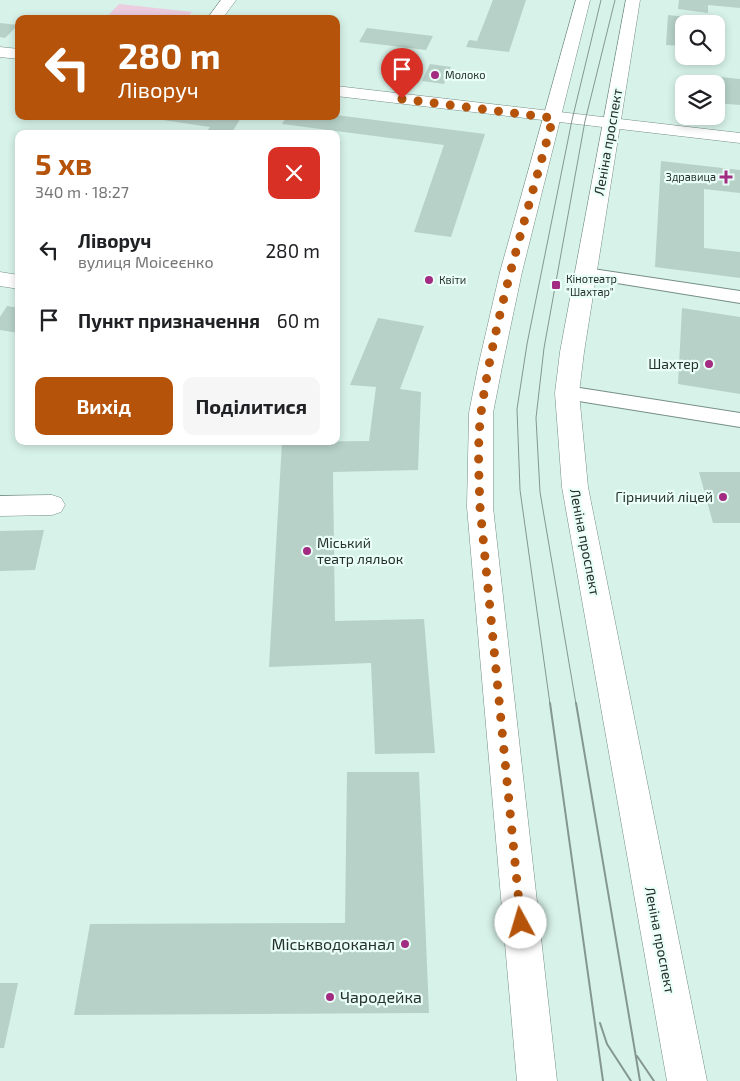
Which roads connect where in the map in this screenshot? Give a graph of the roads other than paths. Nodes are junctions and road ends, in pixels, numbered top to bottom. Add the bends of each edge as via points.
1 (228, 0) edge
2 (583, 0) edge
3 (633, 0) edge
4 (217, 15) edge
5 (0, 52) edge
6 (15, 54) edge
7 (340, 91) edge
8 (553, 118) junction
9 (610, 124) junction
10 (740, 138) edge
11 (586, 273) junction
12 (0, 279) edge
13 (15, 281) edge
14 (740, 297) edge
15 (567, 393) junction
16 (740, 420) edge
17 (52, 505) dead end
18 (0, 506) edge
19 (691, 1074) edge
20 (537, 1081) edge

1 - 4 main road
2 - 8 main road
3 - 9 main road, Леніна проспект
5 - 6 main road
7 - 8 main road
8 - 9 main road
8 - 20 main road via 498,329 481,413 478,451 480,507
9 - 10 main road
9 - 11 main road, Леніна проспект
11 - 14 street
11 - 15 main road, Леніна проспект
12 - 13 main road
15 - 16 street
15 - 19 main road, Леніна проспект via 574,487
17 - 18 main road

